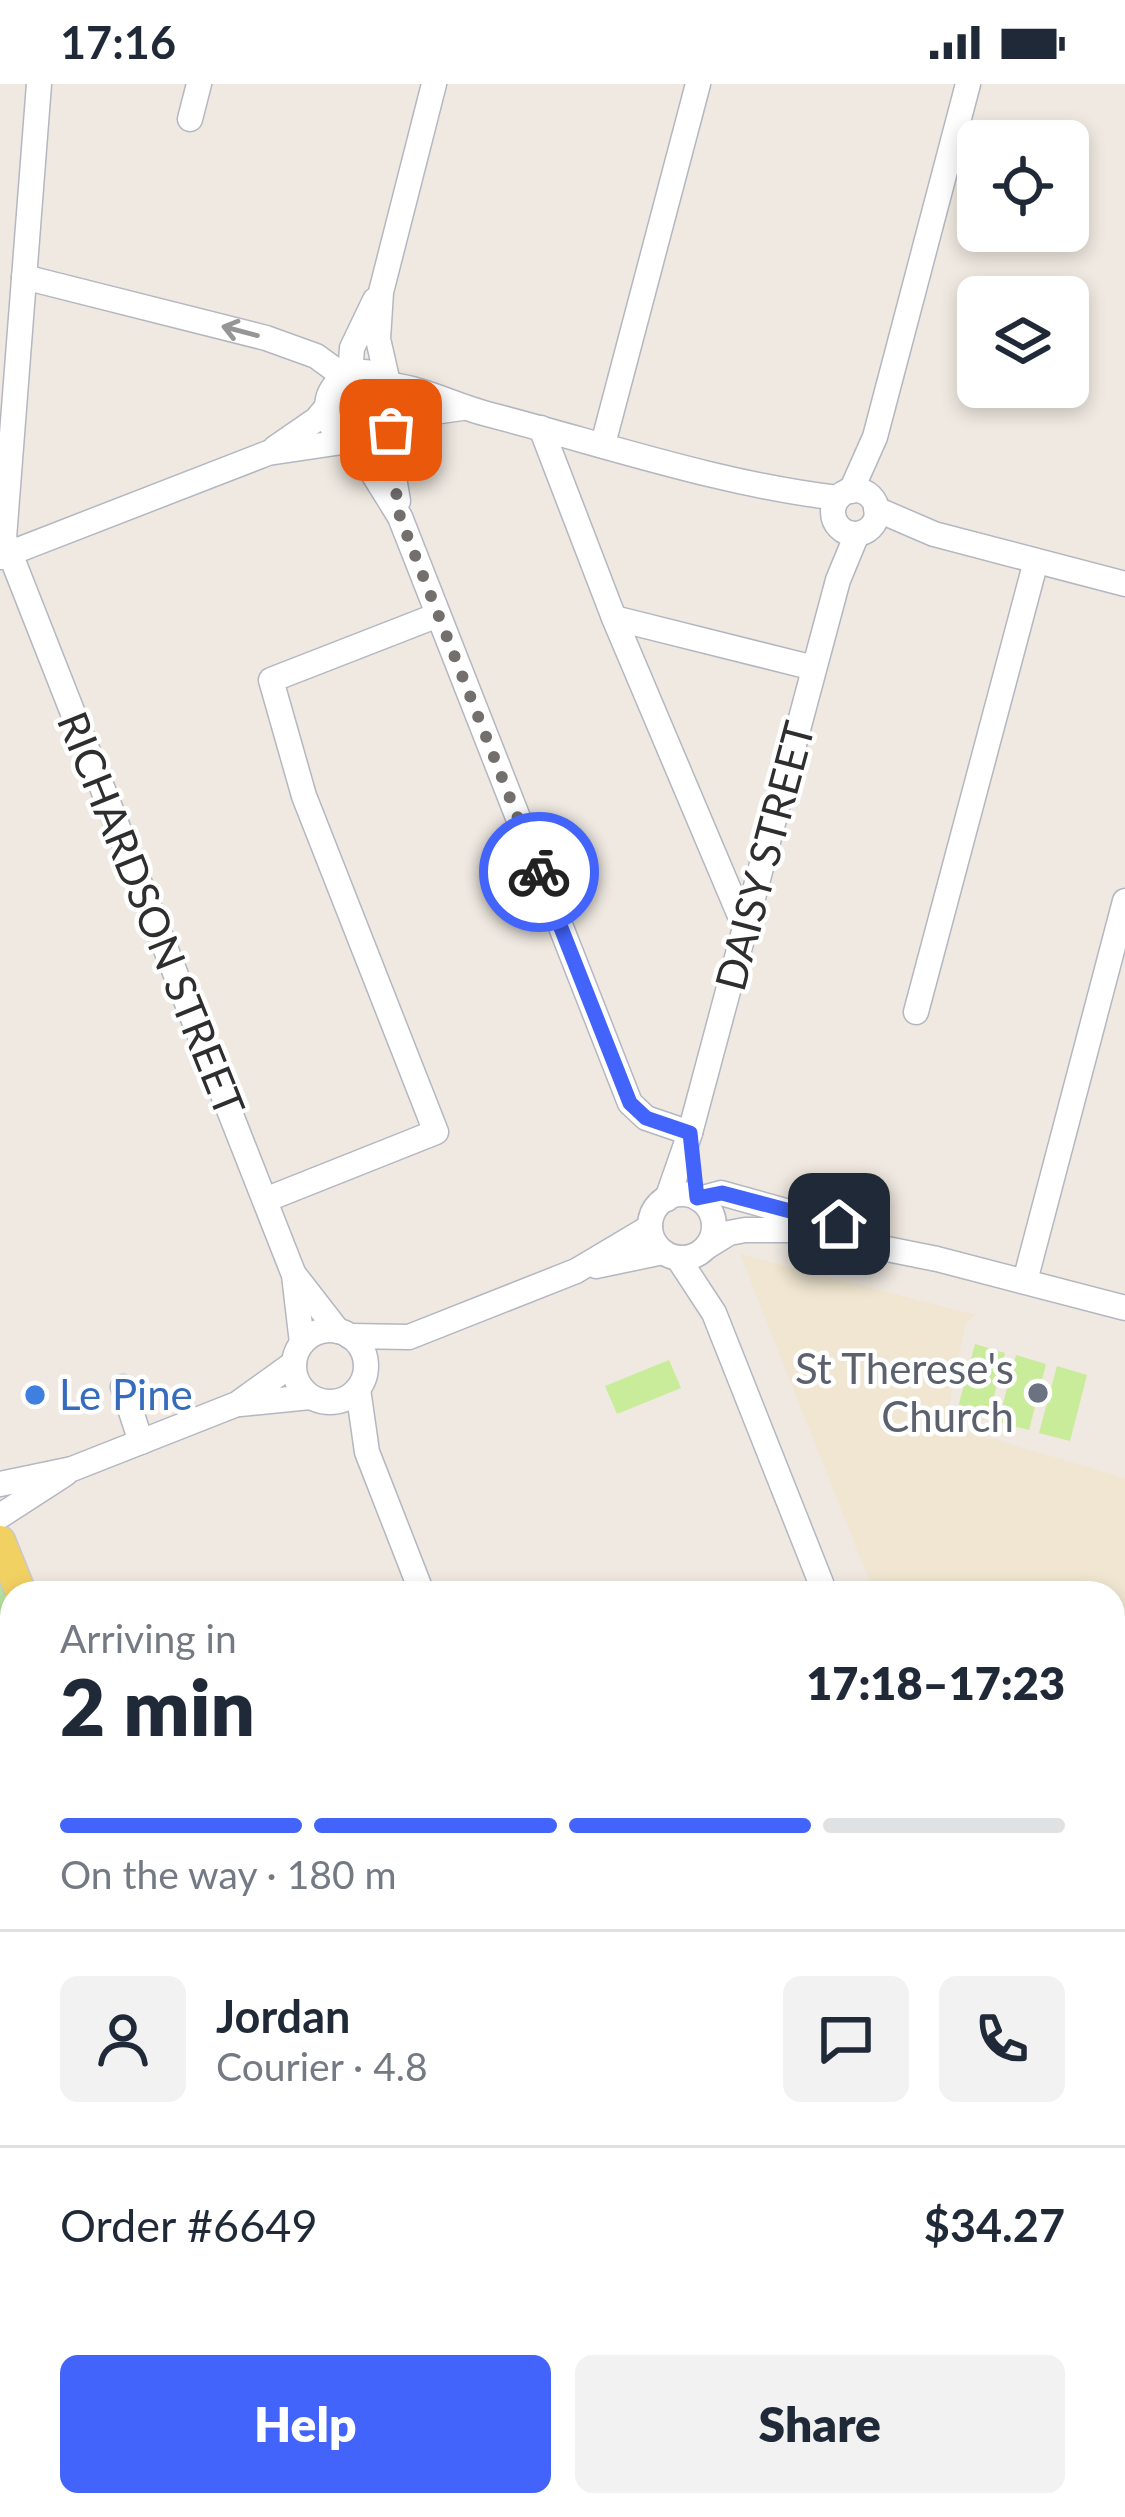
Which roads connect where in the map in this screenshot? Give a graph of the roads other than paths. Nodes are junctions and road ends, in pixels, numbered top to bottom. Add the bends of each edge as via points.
1 (40, 84) edge
2 (200, 84) edge
3 (434, 84) edge
4 (698, 84) edge
5 (968, 84) edge
6 (190, 118) dead end
7 (16, 280) edge
8 (381, 292) junction
9 (348, 376) junction
10 (389, 384) junction
11 (327, 407) junction
12 (465, 408) junction
13 (397, 419) junction
14 (541, 428) junction
15 (351, 442) junction
16 (603, 444) junction
17 (268, 453) junction
18 (855, 513) junction
19 (400, 517) junction
20 (4, 555) edge
21 (1036, 561) junction
22 (1125, 584) edge
23 (438, 615) junction
24 (614, 618) junction
25 (814, 668) junction
26 (1125, 901) edge
27 (746, 930) junction
28 (916, 1012) dead end
29 (690, 1133) junction
30 (667, 1198) junction
31 (698, 1198) junction
32 (265, 1200) junction
33 (650, 1227) junction
34 (688, 1252) junction
35 (937, 1258) junction
36 (576, 1270) junction
37 (294, 1275) junction
38 (1025, 1281) junction
39 (1125, 1308) edge
40 (344, 1334) junction
41 (409, 1336) junction
42 (298, 1353) junction
43 (362, 1382) junction
44 (123, 1387) dead end
45 (317, 1399) junction
46 (237, 1404) junction
47 (141, 1442) junction
48 (367, 1452) junction
49 (72, 1469) junction
50 (0, 1484) edge
51 (0, 1516) edge
52 (0, 1541) edge
53 (16, 1581) edge
54 (417, 1581) edge
55 (820, 1581) edge

1 - 7 street
2 - 6 street
3 - 8 street
4 - 16 street
5 - 18 street, DAISY STREET
9 -> 7 street via 266,338
7 - 20 street
8 - 9 street via 366,312
8 - 10 street via 378,340
9 - 10 street via 374,374
9 - 11 street
10 - 12 street
10 - 13 street
11 - 15 street via 333,427
11 - 17 street
12 - 13 street
12 - 14 street
13 - 15 street via 377,441
13 - 19 street via 392,466
14 - 16 street
14 - 24 street
15 - 17 street
15 - 19 street
16 - 18 street
17 - 20 street
18 - 21 street
18 - 25 street, DAISY STREET
19 - 23 street
20 - 32 street, RICHARDSON STREET
21 - 22 street
21 - 28 street
23 - 29 street via 630,1103 646,1118
23 - 32 street via 271,680 304,796 436,1132
24 - 25 street
24 - 27 street
25 - 27 street, DAISY STREET
26 - 38 street
27 - 29 street, DAISY STREET
29 - 30 street, DAISY STREET
29 - 31 street, DAISY STREET
30 - 31 street
30 - 33 street
31 - 34 street via 715,1226
31 - 35 street via 722,1193
32 - 37 street, RICHARDSON STREET
33 - 34 street via 652,1236
33 - 36 street
34 - 35 street via 729,1233 767,1228
34 - 36 street
34 - 55 street
35 - 38 street
36 - 41 street
37 - 40 street, RICHARDSON STREET
37 - 42 street, RICHARDSON STREET
38 - 39 street
40 - 41 street
40 - 42 street via 319,1332
40 - 43 street via 364,1353
41 - 43 street
42 - 45 street via 297,1382
42 - 46 street
43 - 45 street via 349,1397
43 - 48 street
44 - 47 street
45 - 46 street
45 - 48 street
46 - 47 street
47 - 49 street
48 - 54 street
49 - 50 street
49 - 51 street
52 - 53 main road

